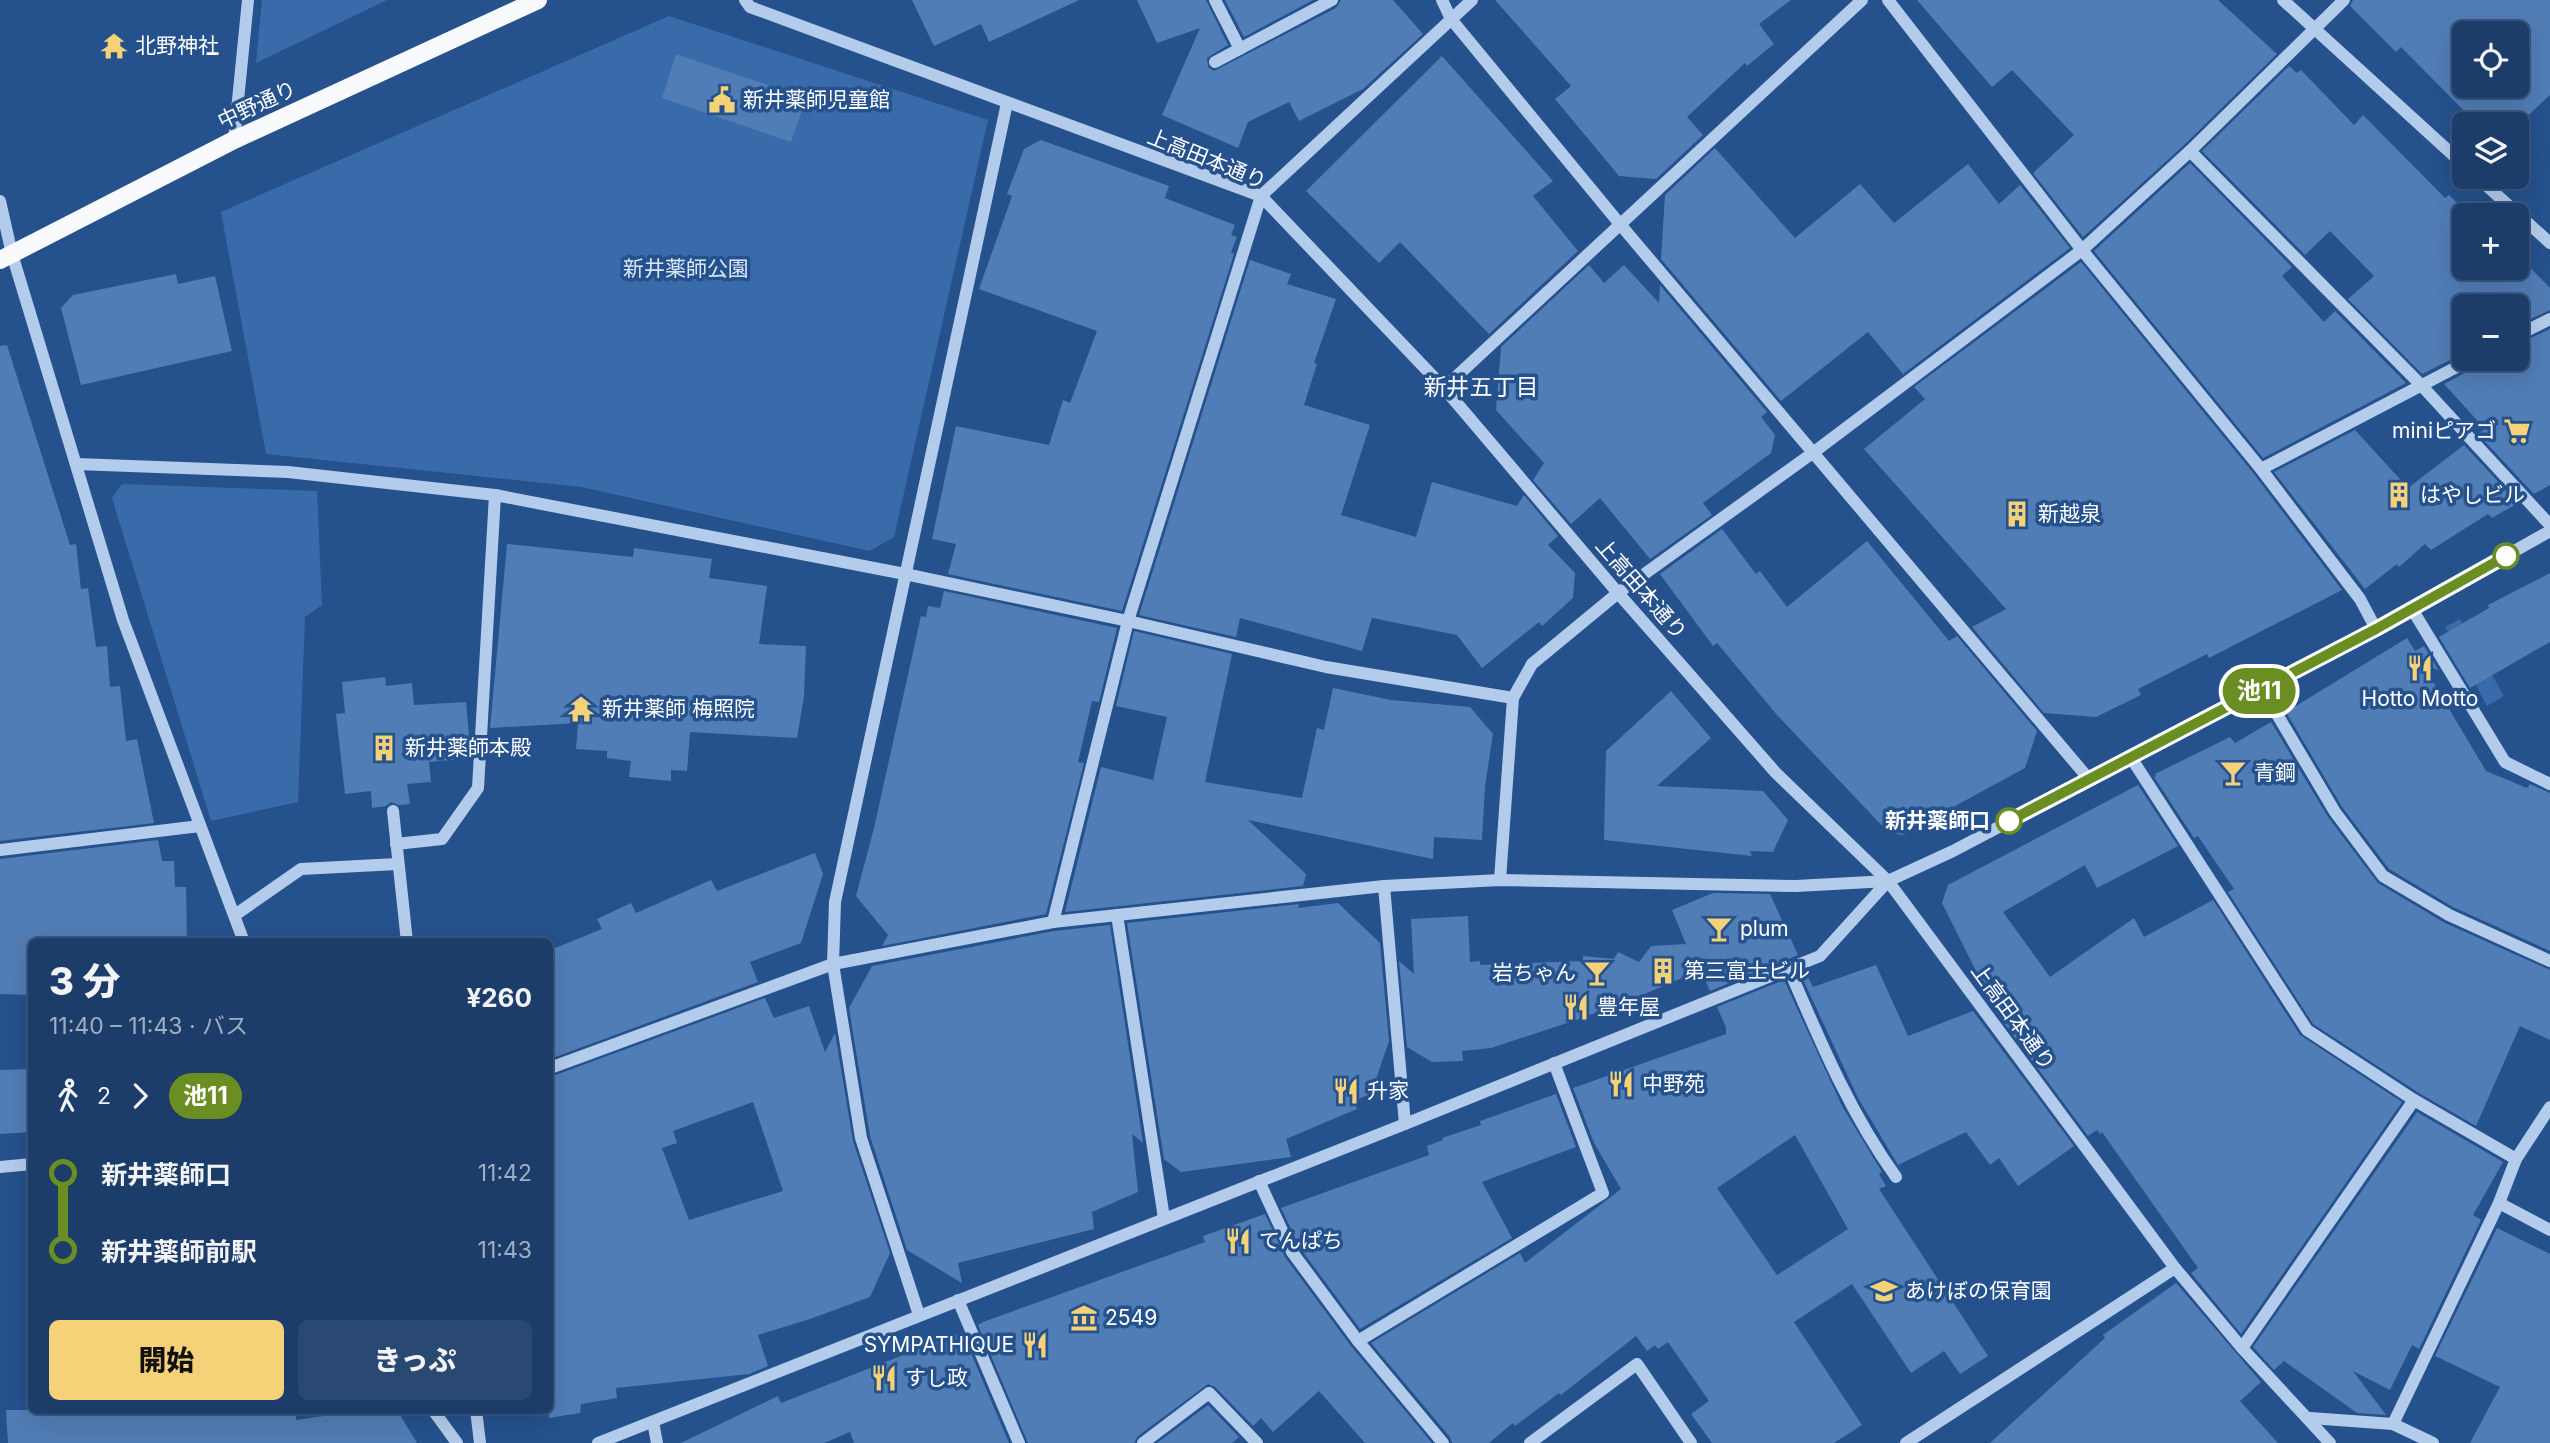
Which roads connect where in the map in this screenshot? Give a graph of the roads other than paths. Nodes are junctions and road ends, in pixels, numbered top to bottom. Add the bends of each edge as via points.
1 (248, 0) edge
2 (538, 0) edge
3 (745, 0) edge
4 (1215, 0) edge
5 (1332, 0) edge
6 (1442, 0) edge
7 (1472, 0) edge
8 (1863, 0) edge
9 (1888, 0) edge
10 (2283, 0) edge
11 (2344, 0) edge
12 (1451, 19) junction
13 (2314, 28) junction
14 (1240, 49) junction
15 (1215, 62) dead end
16 (1007, 103) junction
17 (234, 140) junction
18 (2190, 151) junction
19 (2452, 154) edge
20 (2490, 189) edge
21 (1261, 196) junction
22 (0, 201) edge
23 (1619, 223) junction
24 (2550, 243) edge
25 (2082, 250) junction
26 (6, 257) edge
27 (2550, 319) edge
28 (2529, 330) edge
29 (2452, 369) edge
30 (2421, 384) junction
31 (1444, 388) junction
32 (1814, 452) junction
33 (77, 464) junction
34 (2261, 469) junction
35 (495, 495) junction
36 (2550, 525) edge
37 (2550, 531) edge
38 (905, 574) junction
39 (1618, 593) junction
40 (2412, 609) junction
41 (1128, 621) junction
42 (2376, 629) junction
43 (2262, 689) junction
44 (1513, 698) junction
45 (2130, 757) junction
46 (2088, 778) junction
47 (2550, 784) edge
48 (393, 811) dead end
49 (200, 826) junction
50 (396, 844) junction
51 (0, 850) edge
52 (397, 864) junction
53 (1500, 880) junction
54 (1888, 881) junction
55 (1384, 886) junction
56 (235, 915) junction
57 (1117, 915) junction
58 (1053, 922) junction
59 (243, 938) edge
60 (406, 938) edge
61 (2550, 961) edge
62 (833, 964) junction
63 (1790, 969) junction
64 (1554, 1063) junction
65 (553, 1067) edge
66 (2414, 1100) junction
67 (2550, 1107) edge
68 (1405, 1124) junction
69 (2516, 1159) junction
70 (28, 1164) edge
71 (0, 1167) edge
72 (1896, 1177) dead end
73 (1259, 1181) junction
74 (2499, 1203) junction
75 (1164, 1218) junction
76 (2550, 1230) edge
77 (2175, 1268) junction
78 (958, 1300) junction
79 (919, 1314) junction
80 (1358, 1340) junction
81 (2242, 1348) junction
82 (436, 1414) edge
83 (476, 1414) edge
84 (2310, 1418) junction
85 (653, 1422) junction
86 (2393, 1424) junction
87 (457, 1443) edge
88 (480, 1443) edge
89 (598, 1443) edge
90 (657, 1443) edge
91 (1019, 1443) edge
92 (1143, 1443) edge
93 (1256, 1443) edge
94 (1443, 1443) edge
95 (1530, 1443) edge
96 (1691, 1443) edge
97 (1906, 1443) edge
98 (2330, 1443) edge
99 (2433, 1443) edge

1 - 17 street
2 - 17 main road, 中野通り
3 - 16 street, 上高田本通り via 750,7
4 - 14 street
5 - 14 street
6 - 12 street
7 - 12 street
8 - 23 street
9 - 25 street
10 - 13 street
11 - 13 street
12 - 21 street
12 - 23 street
13 - 18 street
13 - 19 street
14 - 15 street
16 - 21 street, 上高田本通り
16 - 38 street
17 - 26 main road, 中野通り
18 - 25 street
18 - 30 street
20 - 24 street
21 - 31 street, 上高田本通り
21 - 41 street
22 - 26 street
23 - 31 street
23 - 32 street
25 - 32 street
25 - 34 street
26 - 33 street
27 - 28 street
29 - 30 street
30 - 34 street
30 - 36 street
31 - 39 street, 上高田本通り
32 - 39 street
32 - 46 street
33 - 35 street via 288,472
33 - 49 street via 123,620
34 - 42 street via 2360,598
35 - 38 street
35 - 50 street via 478,788 442,839
37 - 40 street
38 - 41 street
38 - 62 street via 835,902
39 - 44 street via 1532,664
39 - 54 street, 上高田本通り via 1776,773
40 - 42 street
40 - 47 street via 2505,762
41 - 44 street via 1326,667
41 - 58 street
42 - 43 street
43 - 45 street
43 - 61 street via 2335,811 2383,876 2449,915
44 - 53 street
45 - 46 street
45 - 66 street via 2307,1030
46 - 54 street
48 - 50 street
49 - 51 street
49 - 56 street
50 - 52 street
52 - 56 street via 301,869
52 - 60 street
53 - 54 street via 1796,886
53 - 55 street
54 - 63 street via 1820,956
54 - 77 street, 上高田本通り
55 - 57 street
55 - 68 street
56 - 59 street
57 - 58 street
57 - 75 street
58 - 62 street
62 - 65 street
62 - 79 street via 861,1138
63 - 64 street
63 - 72 street via 1834,1072
64 - 68 street
64 - 80 street via 1603,1194
66 - 69 street
66 - 81 street
67 - 69 street
68 - 73 street
69 - 74 street
70 - 71 street
73 - 75 street
73 - 80 street via 1292,1252
74 - 76 street
74 - 86 street
75 - 78 street
77 - 81 street, 上高田本通り
77 - 97 street
78 - 79 street
78 - 91 street
79 - 85 street
80 - 94 street
81 - 84 street, 上高田本通り
82 - 87 street
83 - 88 street
84 - 86 street
84 - 98 street, 上高田本通り
85 - 89 street
85 - 90 street
86 - 99 street
92 - 93 street via 1209,1393
95 - 96 street via 1637,1364

